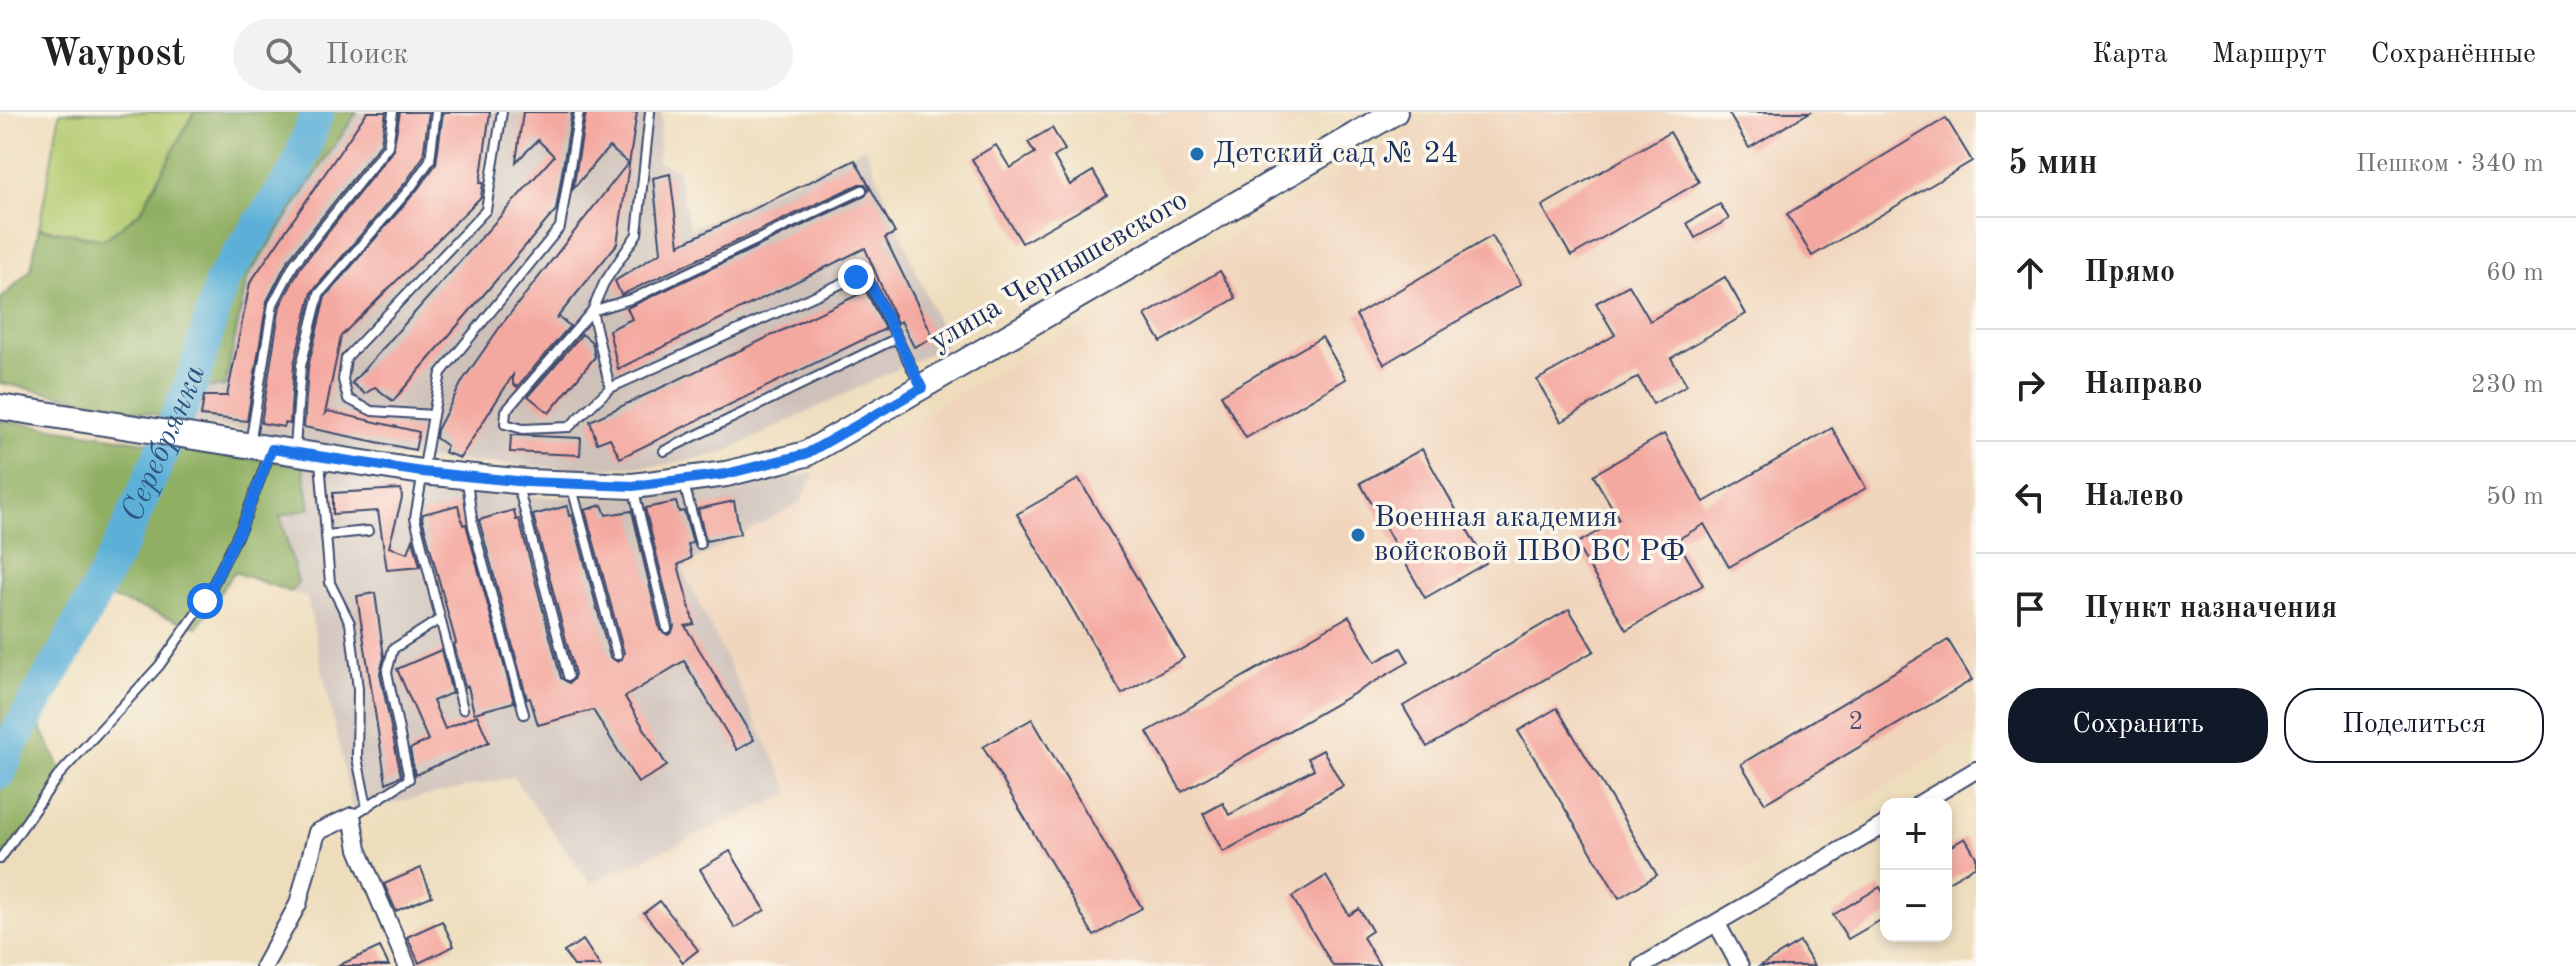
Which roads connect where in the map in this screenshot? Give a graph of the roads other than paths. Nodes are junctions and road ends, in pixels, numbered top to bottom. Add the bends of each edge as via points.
1 (393, 112) edge
2 (436, 112) edge
3 (502, 112) edge
4 (579, 112) edge
5 (650, 112) edge
6 (1395, 112) edge
7 (862, 190) dead end
8 (592, 311) junction
9 (897, 338) junction
10 (610, 388) junction
11 (922, 388) junction
12 (0, 407) edge
13 (433, 415) junction
14 (264, 447) junction
15 (664, 451) dead end
16 (320, 456) junction
17 (422, 472) junction
18 (467, 476) junction
19 (682, 480) junction
20 (517, 481) junction
21 (570, 484) junction
22 (633, 486) junction
23 (368, 531) dead end
24 (326, 535) junction
25 (700, 544) dead end
26 (440, 619) junction
27 (667, 628) dead end
28 (617, 655) dead end
29 (568, 676) dead end
30 (463, 709) dead end
31 (524, 714) dead end
32 (1976, 770) edge
33 (1929, 798) edge
34 (367, 807) junction
35 (352, 816) junction
36 (1880, 828) edge
37 (0, 859) edge
38 (1717, 924) junction
39 (264, 966) edge
40 (407, 966) edge
41 (1642, 966) edge
42 (1740, 966) edge

1 - 14 lane via 388,146 294,264 273,304
2 - 14 lane via 430,160 319,294 301,366
3 - 13 lane via 486,210 346,358 343,380 348,399 372,411
4 - 13 lane via 560,227 441,373
5 - 8 lane via 637,234
6 - 11 street, улица Чернышевского
7 - 8 lane via 634,298
8 - 10 lane
8 - 10 lane via 506,411 505,424 523,429 569,427
9 - 10 lane via 869,281 856,277
9 - 11 lane
9 - 15 lane
11 - 19 street, улица Чернышевского via 806,454
12 - 14 street, улица Чернышевского
13 - 17 lane
14 - 16 street, улица Чернышевского
14 - 37 lane via 242,526 205,601 159,666 58,776
16 - 17 street, улица Чернышевского
16 - 24 lane
17 - 18 street, улица Чернышевского
17 - 26 lane via 415,518
18 - 20 street, улица Чернышевского
18 - 31 lane via 473,526
19 - 22 street, улица Чернышевского
19 - 25 lane
20 - 21 street, улица Чернышевского
20 - 29 lane
21 - 22 street, улица Чернышевского
21 - 28 lane
22 - 27 lane
23 - 24 lane
24 - 34 lane via 330,583 350,623 358,689 357,758
26 - 30 lane
26 - 34 lane via 393,649 387,672 409,779
32 - 33 street
34 - 35 lane
35 - 39 street via 317,832 298,904
35 - 40 street via 358,849
36 - 38 street
38 - 41 street
38 - 42 street

